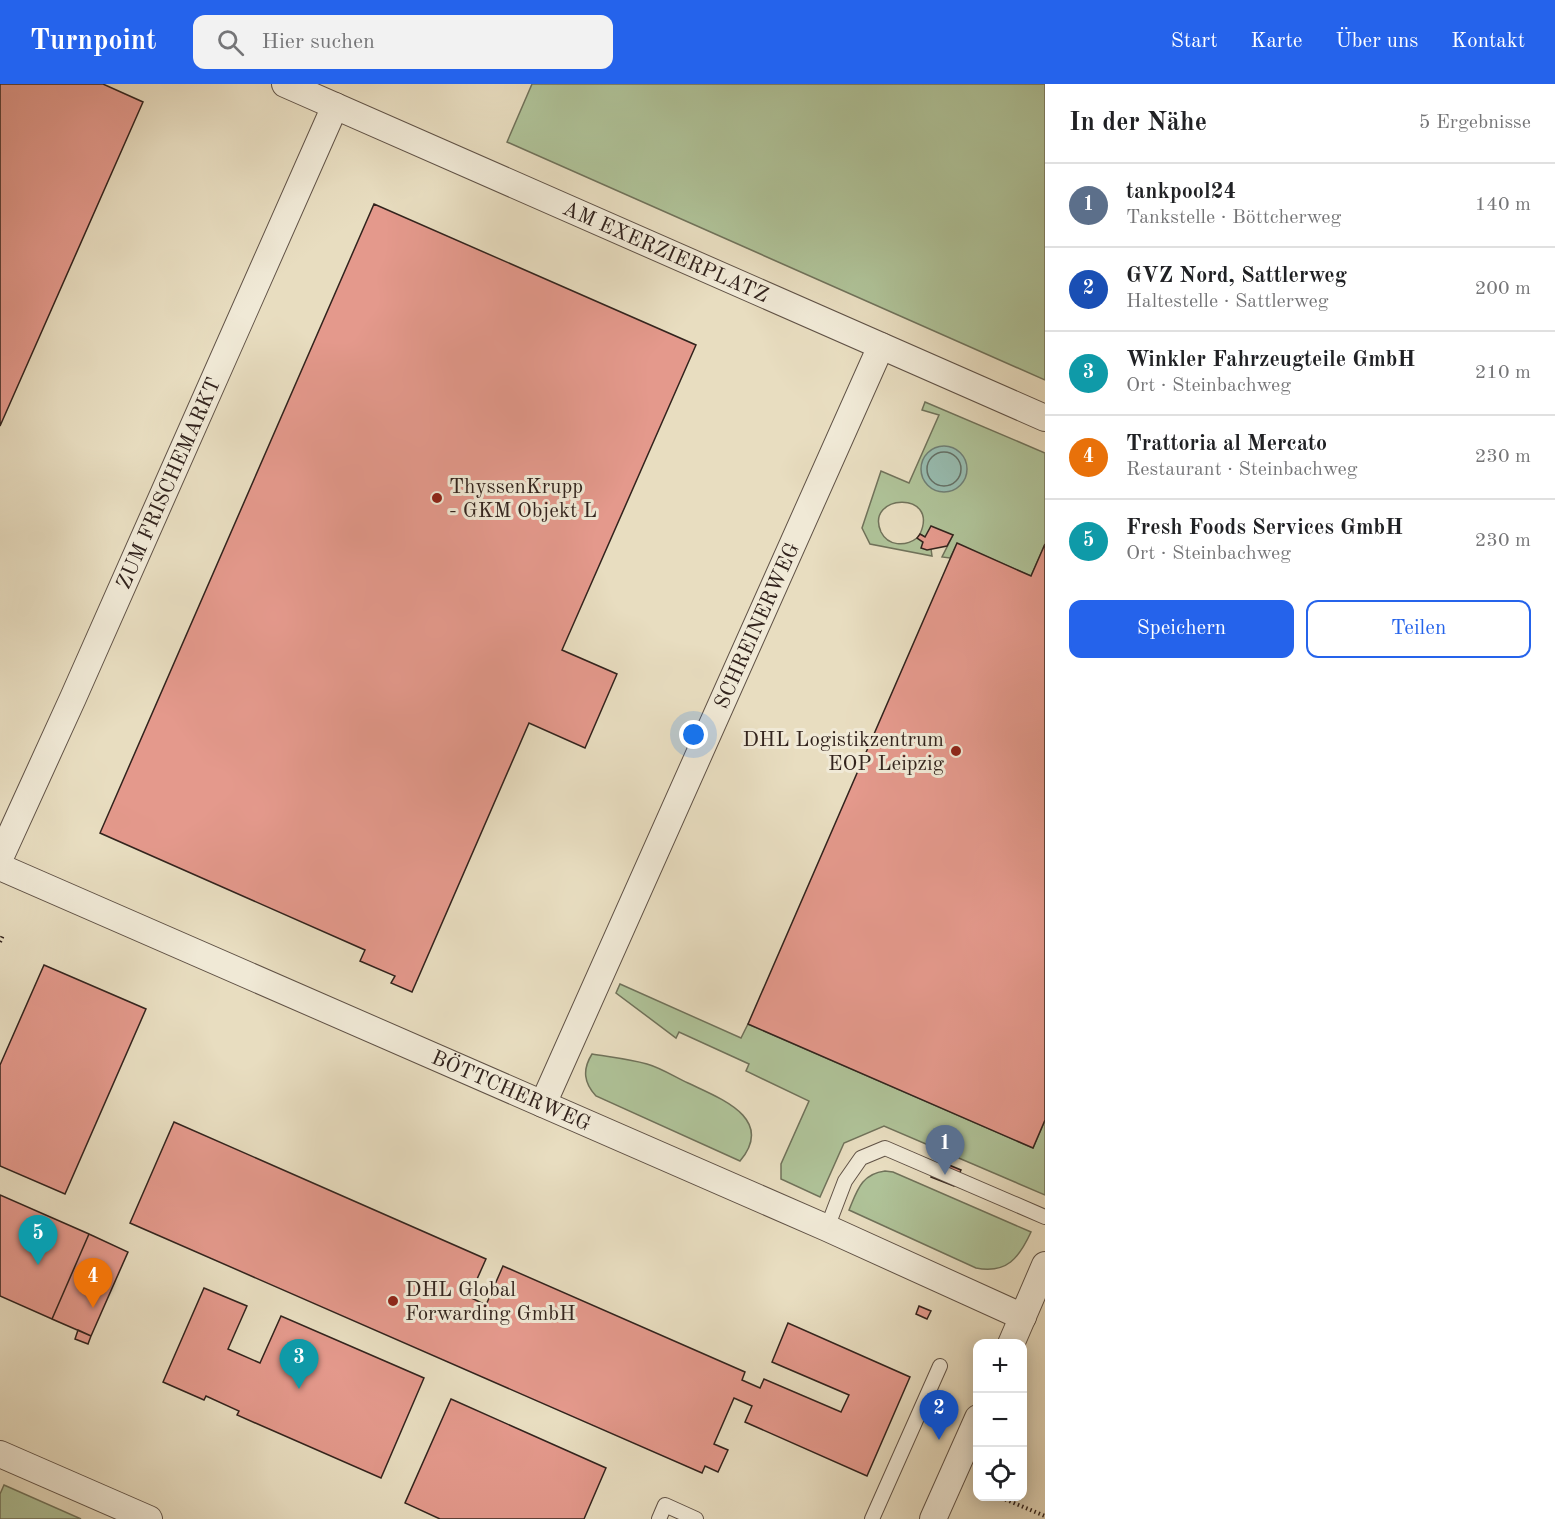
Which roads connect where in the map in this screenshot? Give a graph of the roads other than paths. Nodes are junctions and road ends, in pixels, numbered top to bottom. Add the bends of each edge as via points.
1 (285, 84) edge
2 (335, 106) junction
3 (881, 346) junction
4 (1045, 418) edge
5 (0, 858) edge
6 (0, 867) edge
7 (543, 1104) junction
8 (1045, 1217) edge
9 (827, 1228) junction
10 (1045, 1265) edge
11 (1023, 1317) junction
12 (1013, 1339) edge
13 (940, 1366) dead end
14 (973, 1429) edge
15 (0, 1454) edge
16 (149, 1519) edge
17 (659, 1519) edge
18 (696, 1519) edge
19 (872, 1519) edge
20 (933, 1519) edge

1 - 2 street, AM EXERZIERPLATZ
2 - 3 street, AM EXERZIERPLATZ
2 - 5 street, ZUM FRISCHEMARKT
3 - 4 street, AM EXERZIERPLATZ
3 - 7 street, SCHREINERWEG
6 - 7 street, BÖTTCHERWEG
7 - 9 street, BÖTTCHERWEG
8 - 9 lane via 885,1148 861,1158 845,1181
9 - 11 street, BÖTTCHERWEG
10 - 11 street
11 - 12 street
13 - 19 lane
14 - 20 street
15 - 16 street
17 - 18 lane via 665,1505

